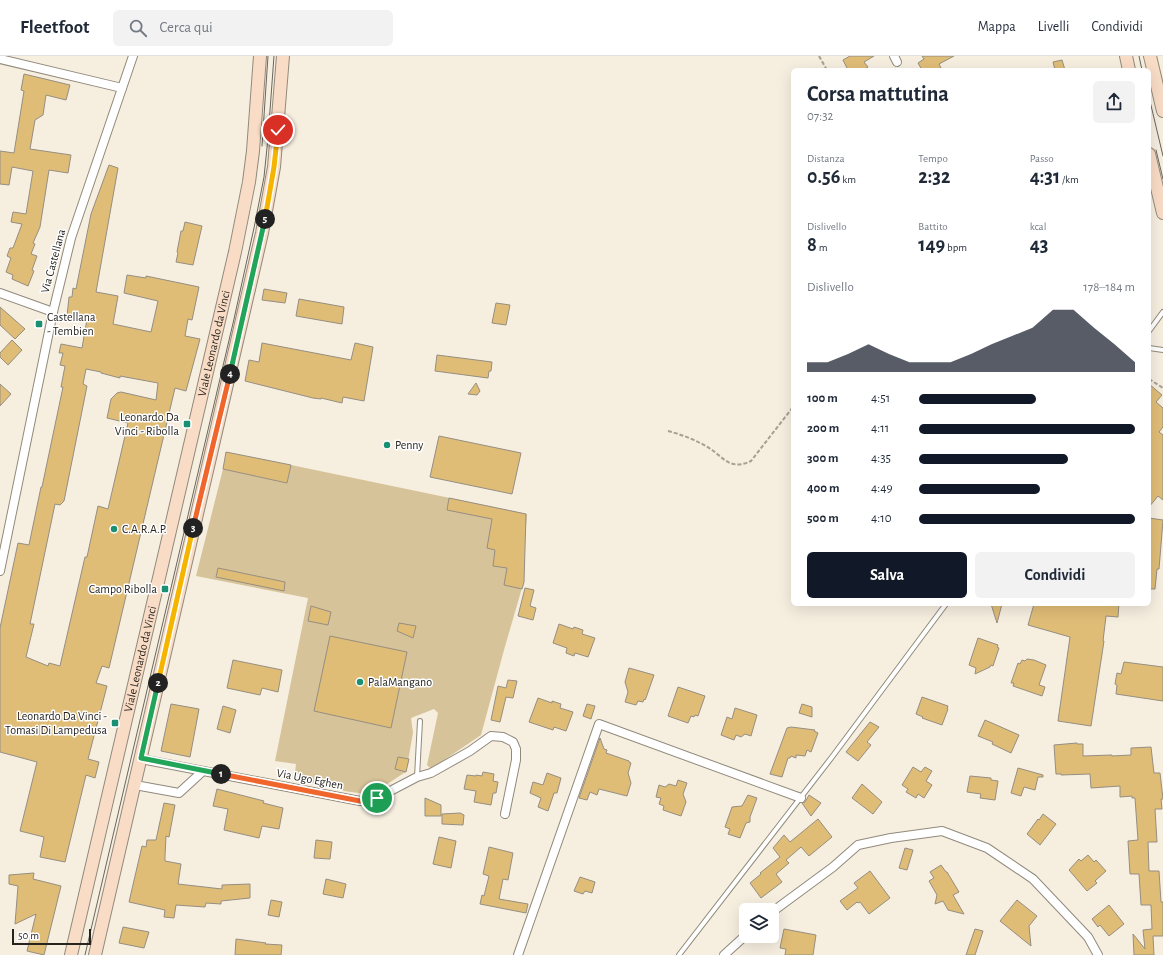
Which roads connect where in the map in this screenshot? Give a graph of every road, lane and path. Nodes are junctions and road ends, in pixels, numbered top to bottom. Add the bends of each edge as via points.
1 (133, 56) edge
2 (260, 56) edge
3 (283, 56) edge
4 (819, 56) edge
5 (1126, 56) edge
6 (1150, 56) edge
7 (0, 59) edge
8 (826, 68) edge
9 (1129, 68) edge
10 (122, 88) junction
11 (1163, 111) edge
12 (1151, 162) edge
13 (1163, 212) edge
14 (0, 293) edge
15 (53, 312) junction
16 (1163, 312) edge
17 (220, 316) junction
18 (242, 321) junction
19 (1151, 328) edge
20 (1151, 348) edge
21 (1163, 350) edge
22 (1151, 379) edge
23 (1163, 388) edge
24 (791, 409) edge
25 (668, 431) dead end
26 (0, 571) edge
27 (945, 606) edge
28 (420, 721) dead end
29 (141, 758) junction
30 (203, 771) junction
31 (417, 777) junction
32 (135, 785) junction
33 (801, 798) junction
34 (505, 814) dead end
35 (779, 907) edge
36 (739, 941) edge
37 (72, 955) edge
38 (95, 955) edge
39 (518, 955) edge
40 (679, 955) edge
41 (724, 955) edge
42 (1098, 955) edge

1 - 10 street, Via Castellana
2 - 17 street, Viale Leonardo da Vinci via 249,182
3 - 18 street, Viale Leonardo da Vinci via 270,194
4 - 8 path
5 - 9 street
6 - 11 street
7 - 10 street
10 - 15 street, Via Castellana via 71,238
12 - 13 street
14 - 15 street
15 - 26 street, Via Castellana
16 - 19 lane
17 - 18 street
17 - 37 street, Viale Leonardo da Vinci
18 - 29 street, Viale Leonardo da Vinci
20 - 21 lane
22 - 23 path
24 - 25 path via 751,461 745,464 731,463 702,444
27 - 33 lane
28 - 31 lane
29 - 30 street, Via Ugo Eghen
29 - 32 street, Viale Leonardo da Vinci
30 - 31 street, Via Ugo Eghen via 360,801 377,798
30 - 32 street via 179,793
31 - 34 street, Via Ugo Eghen via 431,773 492,736 503,736 513,742 516,749
32 - 38 street, Viale Leonardo da Vinci
33 - 39 street via 599,724
33 - 40 lane
35 - 42 street via 858,846 890,838 942,831 988,848 1033,879 1088,937
36 - 41 street

